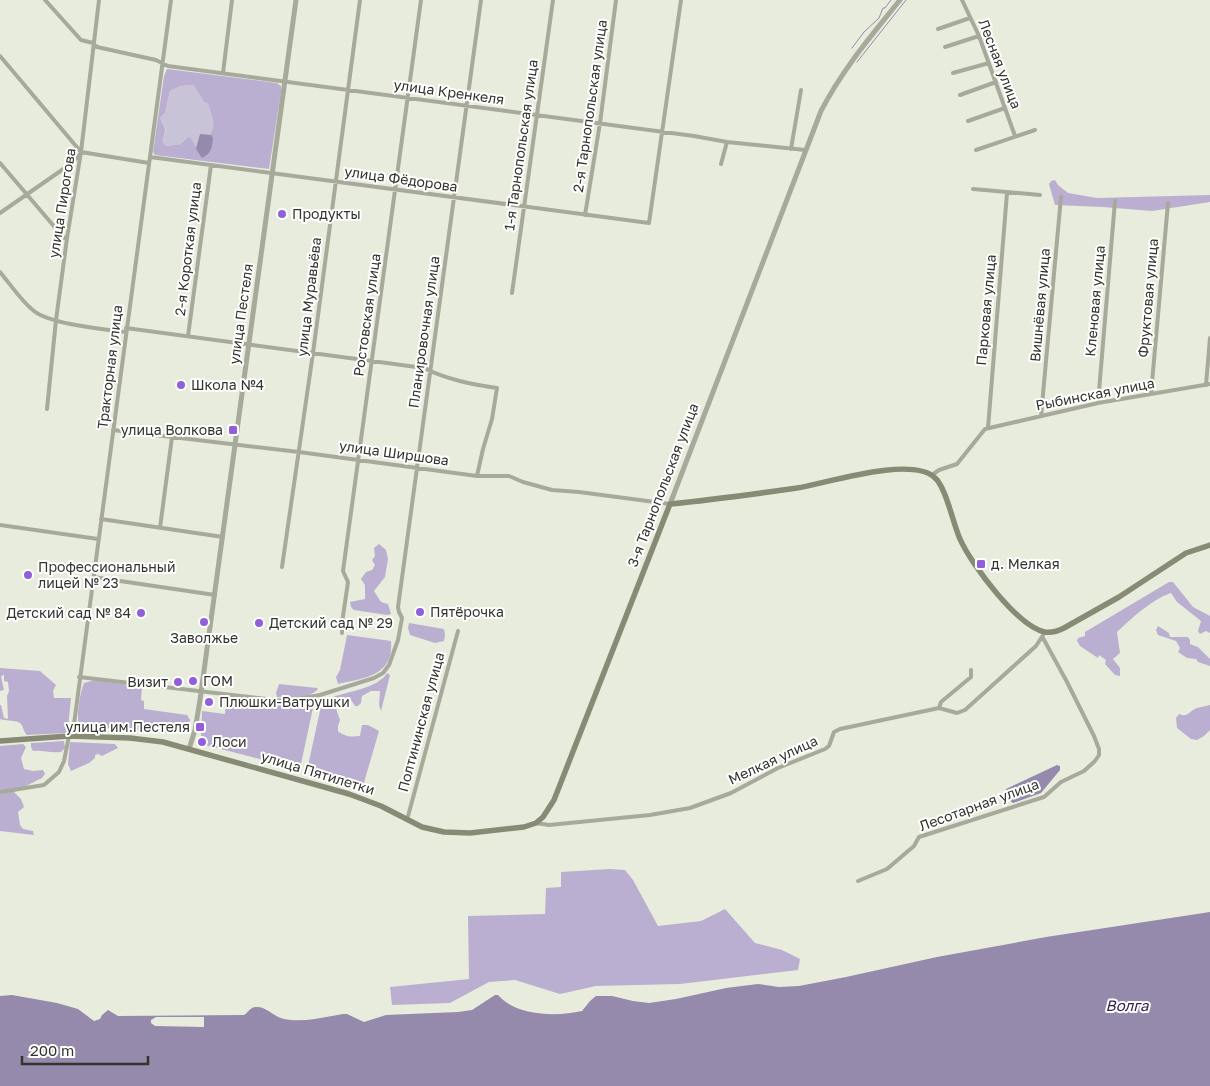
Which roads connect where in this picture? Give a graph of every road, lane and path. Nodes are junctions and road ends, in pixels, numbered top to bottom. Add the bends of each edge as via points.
1 (45, 0) edge
2 (99, 0) edge
3 (171, 0) edge
4 (232, 0) edge
5 (296, 0) edge
6 (360, 0) edge
7 (421, 0) edge
8 (481, 0) edge
9 (553, 0) edge
10 (616, 0) edge
11 (681, 0) edge
12 (900, 0) edge
13 (962, 0) edge
14 (970, 18) junction
15 (938, 29) dead end
16 (979, 36) junction
17 (93, 44) junction
18 (945, 47) dead end
19 (0, 56) edge
20 (162, 63) junction
21 (989, 63) junction
22 (222, 73) junction
23 (953, 73) dead end
24 (285, 81) junction
25 (996, 82) junction
26 (347, 90) junction
27 (801, 90) dead end
28 (960, 95) dead end
29 (408, 97) junction
30 (467, 106) junction
31 (1005, 108) junction
32 (536, 115) junction
33 (968, 121) dead end
34 (600, 123) junction
35 (1035, 130) dead end
36 (662, 132) junction
37 (1015, 136) junction
38 (727, 142) junction
39 (791, 148) junction
40 (805, 150) junction
41 (976, 150) dead end
42 (81, 152) junction
43 (150, 157) junction
44 (0, 163) edge
45 (149, 163) junction
46 (721, 164) dead end
47 (211, 165) junction
48 (273, 173) junction
49 (335, 181) junction
50 (395, 189) junction
51 (973, 189) dead end
52 (1007, 193) junction
53 (26, 194) junction
54 (1040, 196) dead end
55 (454, 197) junction
56 (1061, 197) dead end
57 (1115, 201) dead end
58 (1168, 204) dead end
59 (523, 206) junction
60 (0, 212) edge
61 (586, 214) junction
62 (67, 238) junction
63 (0, 272) edge
64 (512, 294) dead end
65 (56, 320) junction
66 (126, 330) junction
67 (188, 336) junction
68 (1210, 338) edge
69 (248, 344) junction
70 (313, 353) junction
71 (372, 361) junction
72 (430, 371) junction
73 (1208, 384) edge
74 (1152, 394) junction
75 (1098, 403) junction
76 (47, 409) dead end
77 (1041, 416) junction
78 (986, 429) junction
79 (113, 430) junction
80 (172, 437) junction
81 (235, 444) junction
82 (298, 452) junction
83 (358, 460) junction
84 (418, 468) junction
85 (932, 475) junction
86 (477, 476) junction
87 (670, 504) junction
88 (101, 519) junction
89 (0, 525) edge
90 (160, 528) junction
91 (222, 537) junction
92 (98, 539) junction
93 (1210, 546) edge
94 (282, 567) dead end
95 (93, 577) junction
96 (215, 595) junction
97 (458, 631) dead end
98 (1045, 632) junction
99 (342, 633) dead end
100 (1042, 638) junction
101 (971, 670) dead end
102 (79, 677) junction
103 (201, 692) junction
104 (940, 708) junction
105 (69, 736) junction
106 (0, 741) edge
107 (189, 748) junction
108 (0, 792) edge
109 (407, 820) junction
110 (536, 823) junction
111 (858, 881) dead end

1 - 17 street, улица Кренкеля via 81,40
2 - 17 street, улица Пирогова
3 - 20 street, Тракторная улица
4 - 22 street
5 - 24 street, улица Пестеля
6 - 26 street, улица Муравьёва
7 - 29 street, Ростовская улица
8 - 30 street, Планировочная улица
9 - 32 street, 1-я Тарнопольская улица
10 - 34 street, 2-я Тарнопольская улица
11 - 36 street
12 - 40 street, 3-я Тарнопольская улица via 838,80
13 - 14 street, Лесная улица
14 - 15 street
14 - 16 street, Лесная улица
16 - 18 street
16 - 21 street, Лесная улица
17 - 20 street, улица Кренкеля
17 - 42 street, улица Пирогова
19 - 42 street
20 - 22 street, улица Кренкеля
20 - 43 street, Тракторная улица
21 - 23 street
21 - 25 street, Лесная улица
22 - 24 street, улица Кренкеля
24 - 26 street, улица Кренкеля
24 - 48 street, улица Пестеля
25 - 28 street
25 - 31 street, Лесная улица
26 - 29 street, улица Кренкеля
26 - 49 street, улица Муравьёва
27 - 39 street
29 - 30 street, улица Кренкеля
29 - 50 street, Ростовская улица
30 - 32 street, улица Кренкеля
30 - 55 street, Планировочная улица
31 - 33 street
31 - 37 street, Лесная улица
32 - 34 street, улица Кренкеля
32 - 59 street, 1-я Тарнопольская улица
34 - 36 street, улица Кренкеля
34 - 61 street, 2-я Тарнопольская улица
35 - 37 street
36 - 38 street, улица Кренкеля
36 - 61 street, улица Фёдорова via 649,223
37 - 41 street
38 - 39 street, улица Кренкеля
38 - 46 street
39 - 40 street, улица Кренкеля
40 - 87 street, 3-я Тарнопольская улица
42 - 45 street
42 - 53 street via 72,164
42 - 62 street, улица Пирогова
43 - 45 street, Тракторная улица
43 - 47 street, улица Фёдорова
44 - 53 street
45 - 66 street, Тракторная улица
47 - 48 street, улица Фёдорова
47 - 67 street, 2-я Короткая улица
48 - 49 street, улица Фёдорова
48 - 69 street, улица Пестеля
49 - 50 street, улица Фёдорова
49 - 70 street, улица Муравьёва
50 - 55 street, улица Фёдорова
50 - 71 street, Ростовская улица
51 - 52 street
52 - 54 street
52 - 78 street, Парковая улица
53 - 60 street
53 - 62 street
55 - 59 street, улица Фёдорова
55 - 72 street, Планировочная улица
56 - 77 street, Вишнёвая улица
57 - 75 street, Кленовая улица
58 - 74 street, Фруктовая улица
59 - 61 street, улица Фёдорова
59 - 64 street, 1-я Тарнопольская улица
62 - 65 street, улица Пирогова
63 - 65 street via 33,310
65 - 66 street
65 - 76 street, улица Пирогова
66 - 67 street
66 - 79 street, Тракторная улица
67 - 69 street
68 - 73 street
69 - 70 street
69 - 81 street, улица Пестеля
70 - 71 street
70 - 82 street, улица Муравьёва
71 - 72 street
71 - 83 street, Ростовская улица
72 - 84 street, Планировочная улица
72 - 86 street via 460,382 497,388
73 - 74 street, Рыбинская улица
74 - 75 street, Рыбинская улица
75 - 77 street, Рыбинская улица
77 - 78 street, Рыбинская улица
78 - 85 street via 957,464
79 - 80 street, улица Ширшова
79 - 88 street, Тракторная улица
80 - 81 street, улица Ширшова
80 - 90 street
81 - 82 street, улица Ширшова
81 - 91 street, улица Пестеля
82 - 83 street, улица Ширшова
82 - 94 street, улица Муравьёва
83 - 84 street, улица Ширшова
83 - 99 street, Ростовская улица via 343,571 348,582
84 - 86 street, улица Ширшова
84 - 103 street, Планировочная улица via 398,606 402,618 398,640 383,673 305,698 284,701
85 - 87 main road via 918,470 868,472 800,488
85 - 98 main road via 943,489 955,527 974,564 1024,620
86 - 87 street, улица Ширшова via 509,476 552,490
87 - 110 main road, 3-я Тарнопольская улица via 554,800
88 - 90 street
88 - 92 street, Тракторная улица
89 - 92 street
90 - 91 street
91 - 96 street, улица Пестеля
92 - 95 street, Тракторная улица
93 - 98 main road via 1186,553 1128,592 1064,628
95 - 96 street
95 - 102 street, Тракторная улица
96 - 103 street, улица Пестеля
97 - 109 street, Полтининская улица
98 - 100 street, Мелкая улица
100 - 104 street, Мелкая улица via 965,710 957,713
100 - 111 street, Лесотарная улица via 1094,736 1099,749 1096,761 1084,772 1061,782 1044,797 919,837 914,846 887,869
101 - 104 street via 971,676 941,702
102 - 103 street
102 - 105 street, Тракторная улица via 74,724
103 - 107 street, улица Пестеля
104 - 110 street, Мелкая улица via 834,732 825,749 690,808 549,825
105 - 106 main road, улица Пятилетки
105 - 107 main road, улица Пятилетки via 145,740
105 - 108 street, Тракторная улица via 64,761 44,785
107 - 109 main road, улица Пятилетки via 349,794
109 - 110 main road, улица Пятилетки via 452,833 517,828

